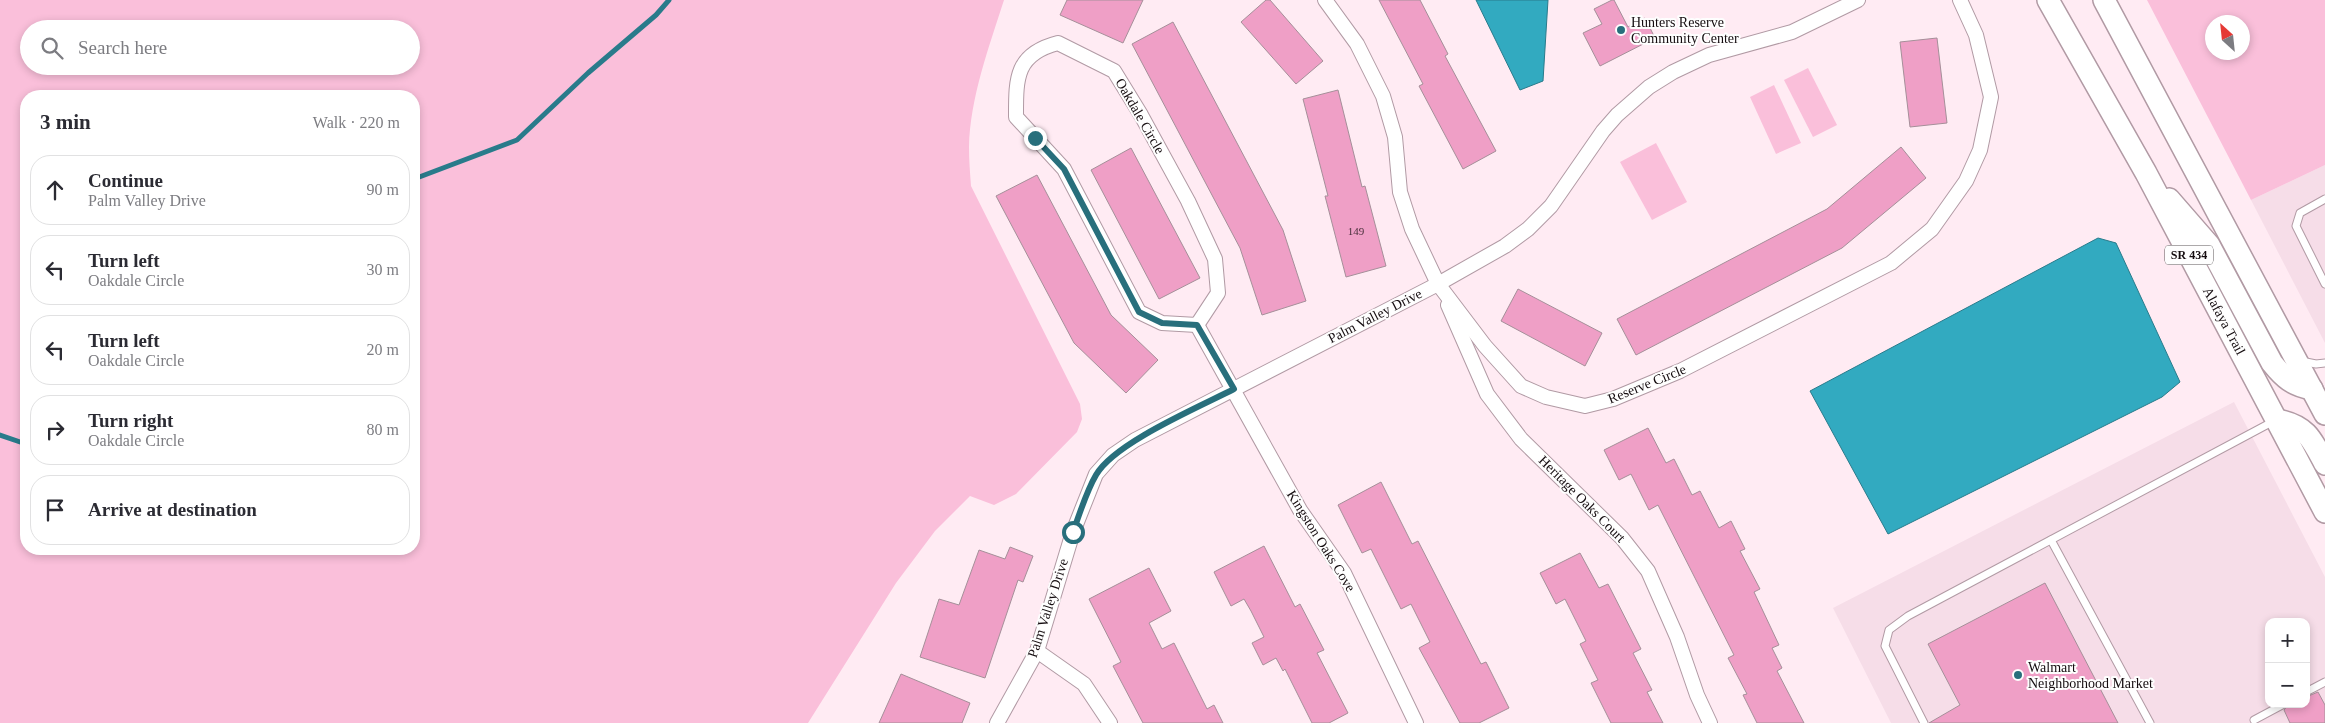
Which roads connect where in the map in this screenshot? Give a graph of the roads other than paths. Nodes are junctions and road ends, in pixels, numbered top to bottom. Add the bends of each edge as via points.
1 (1325, 0) edge
2 (1858, 0) edge
3 (1960, 0) edge
4 (2048, 0) edge
5 (2104, 0) edge
6 (2146, 173) junction
7 (2325, 199) edge
8 (1438, 284) junction
9 (2325, 284) edge
10 (1197, 325) junction
11 (2296, 359) junction
12 (2325, 363) edge
13 (1234, 389) junction
14 (2312, 389) junction
15 (2325, 414) edge
16 (2277, 420) junction
17 (2325, 464) edge
18 (2325, 512) edge
19 (2051, 540) junction
20 (1037, 651) junction
21 (2325, 682) edge
22 (2310, 690) edge
23 (2276, 708) edge
24 (2254, 720) dead end
25 (997, 723) edge
26 (1110, 723) edge
27 (1416, 723) edge
28 (1710, 723) edge
29 (1924, 723) edge
30 (2150, 723) edge

1 - 8 street, Reserve Circle via 1357,44 1383,96 1395,137 1400,192 1412,229
2 - 8 street, Palm Valley Drive via 1792,32 1709,56 1649,87 1603,131 1570,182 1528,229 1483,260
3 - 8 street, Reserve Circle via 1976,35 1991,97 1980,150 1966,181 1932,229 1891,263 1680,371 1613,399 1585,406 1546,397 1521,386 1485,346
4 - 6 main road, Alafaya Trail / SR 434
5 - 11 main road, SR 434
6 - 14 main road via 2209,245 2272,363 2286,380
6 - 16 main road, Alafaya Trail / SR 434
7 - 9 lane via 2300,213 2296,226
8 - 13 street, Palm Valley Drive
8 - 28 street, Heritage Oaks Court via 1487,394 1521,439 1622,538 1648,571
10 - 10 street, Oakdale Circle via 1218,293 1215,259 1141,115 1114,71 1058,43 1041,47 1025,60 1016,80 1016,116 1064,169 1139,312 1162,323
10 - 13 street
11 - 12 lane
11 - 14 main road, SR 434
13 - 20 street, Palm Valley Drive via 1136,440 1113,455 1096,474 1073,532
13 - 27 street, Kingston Oaks Cove via 1300,510 1344,573
14 - 15 main road, SR 434
16 - 17 main road via 2292,422 2305,430
16 - 18 main road, Alafaya Trail / SR 434
16 - 19 lane
19 - 29 lane via 1908,616 1889,630 1885,646
19 - 30 lane
20 - 25 street, Palm Valley Drive
20 - 26 street via 1084,684
21 - 22 lane
23 - 24 lane

